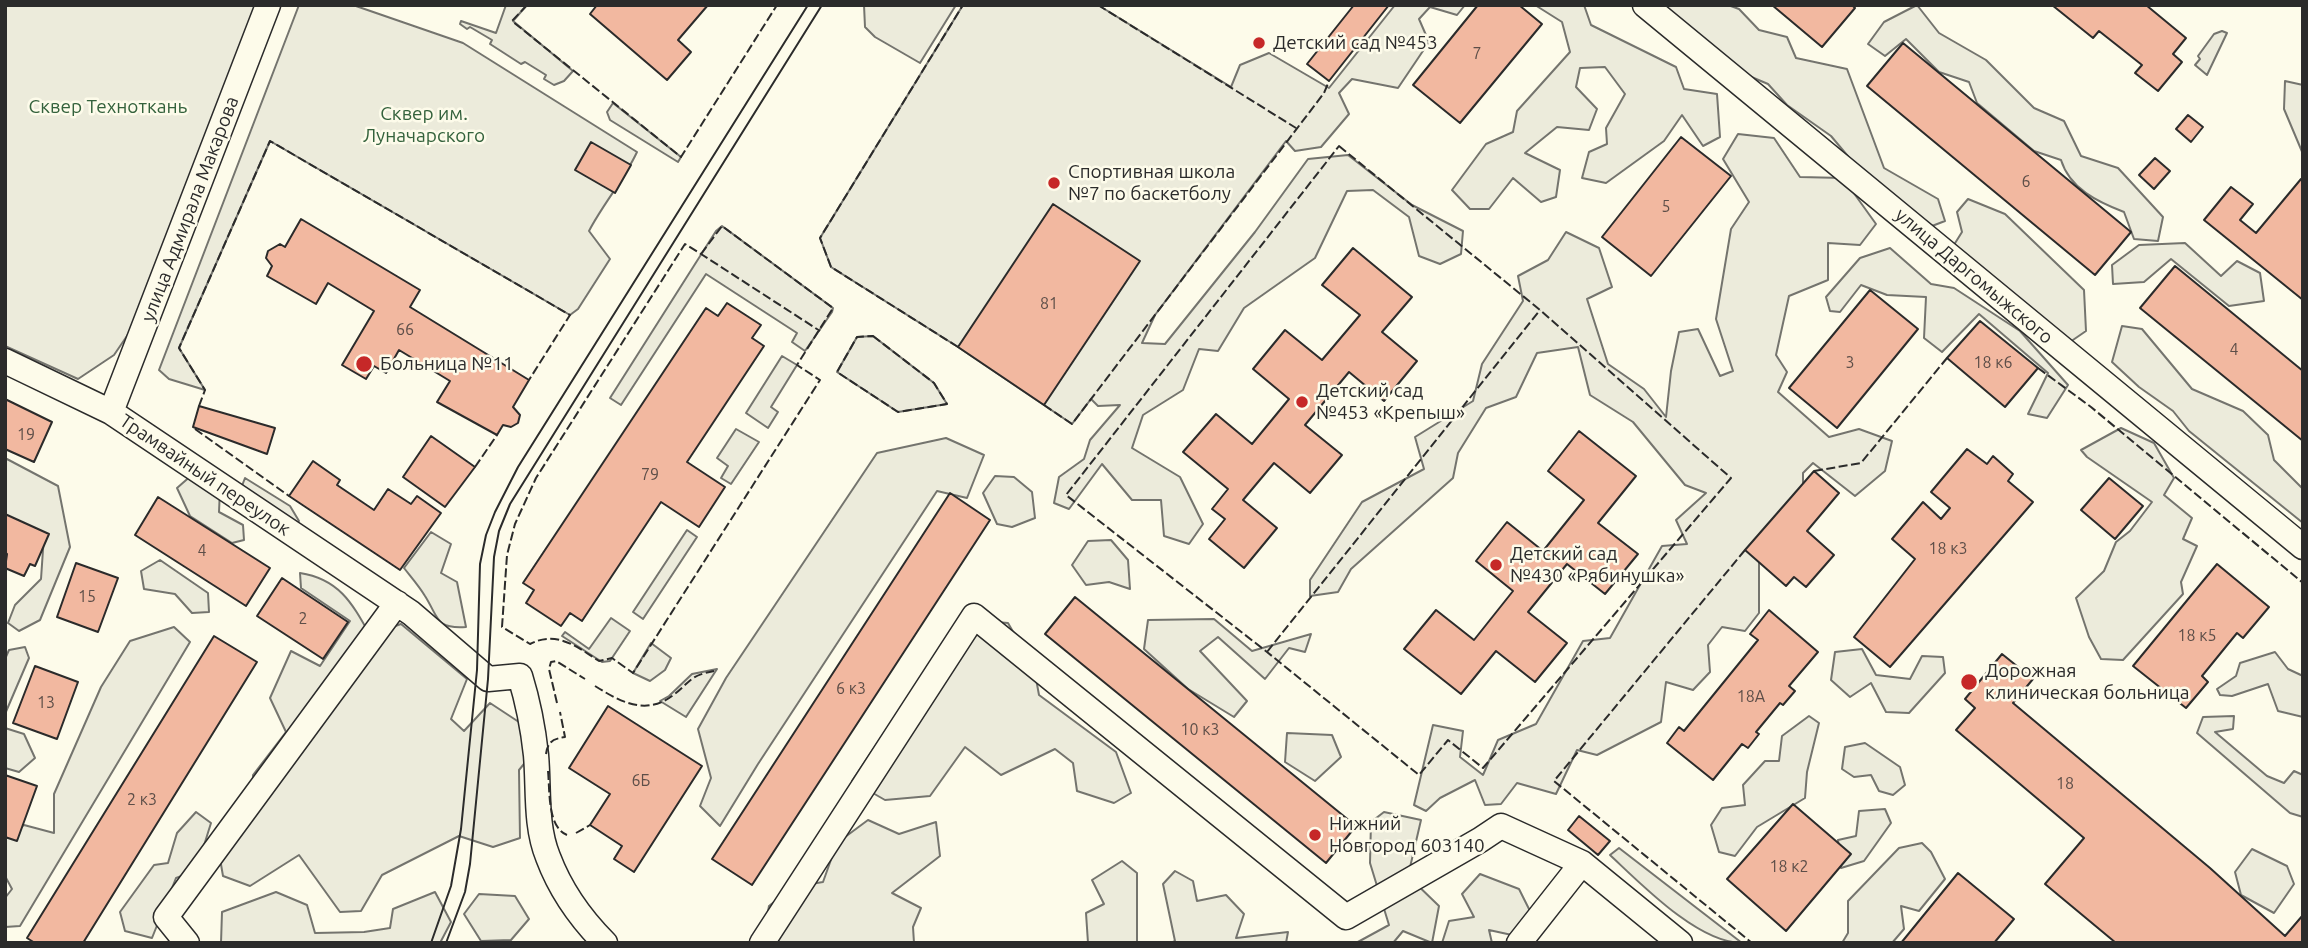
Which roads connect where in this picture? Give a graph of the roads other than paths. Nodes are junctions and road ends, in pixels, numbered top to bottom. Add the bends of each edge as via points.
1 (268, 5) edge
2 (1645, 5) edge
3 (5, 361) edge
4 (111, 412) junction
5 (2303, 547) edge
6 (397, 603) junction
7 (1582, 863) junction
8 (187, 943) edge
9 (605, 943) edge
10 (762, 943) edge
11 (1518, 943) edge
12 (1680, 943) edge

1 - 4 street, улица Адмирала Макарова
2 - 5 street, улица Даргомыжского
3 - 4 street, Трамвайный переулок
4 - 6 street, Трамвайный переулок
6 - 8 street via 166,916
6 - 9 street, Трамвайный переулок via 488,679 520,676 531,713 537,808 548,857 582,919
7 - 10 street via 1501,826 1346,917 974,615
7 - 11 street
7 - 12 street

